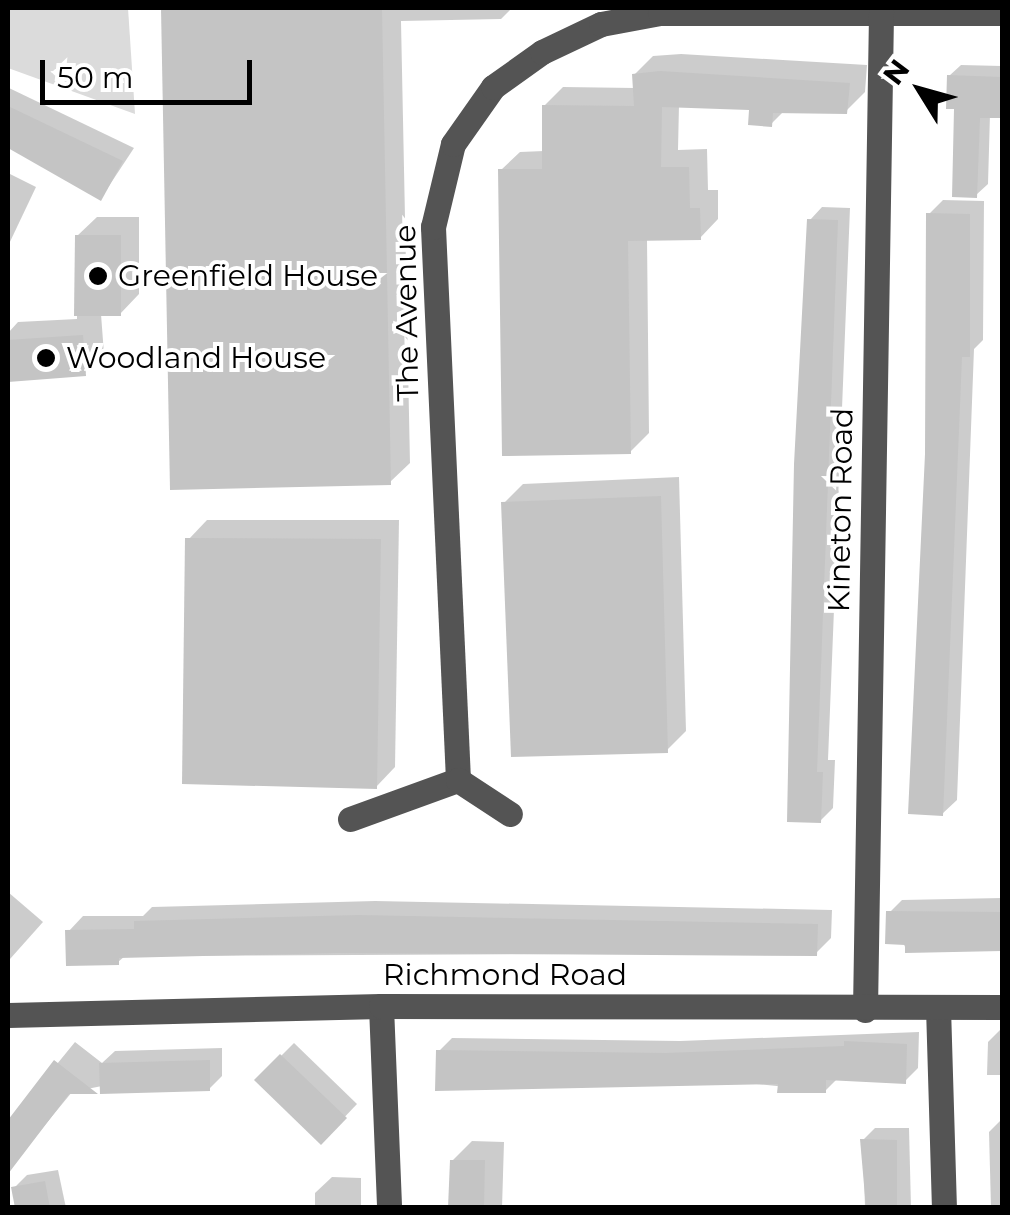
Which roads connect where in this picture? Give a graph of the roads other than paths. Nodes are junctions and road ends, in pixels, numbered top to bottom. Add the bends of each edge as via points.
1 (779, 9) edge
2 (933, 10) edge
3 (881, 11) junction
4 (1002, 13) edge
5 (458, 780) junction
6 (510, 814) dead end
7 (350, 819) dead end
8 (381, 1006) junction
9 (938, 1007) junction
10 (1002, 1007) edge
11 (865, 1010) junction
12 (8, 1015) edge
13 (389, 1208) edge
14 (944, 1208) edge

1 - 3 street, The Avenue
1 - 5 street, The Avenue via 660,13 601,24 542,52 494,87 453,144 432,227
2 - 3 street, The Avenue
2 - 4 street, The Avenue
3 - 11 street, Kineton Road
5 - 6 street
5 - 7 street
8 - 11 street, Richmond Road
8 - 12 street, Richmond Road
8 - 13 street
9 - 10 street, Richmond Road
9 - 11 street, Richmond Road
9 - 14 street

